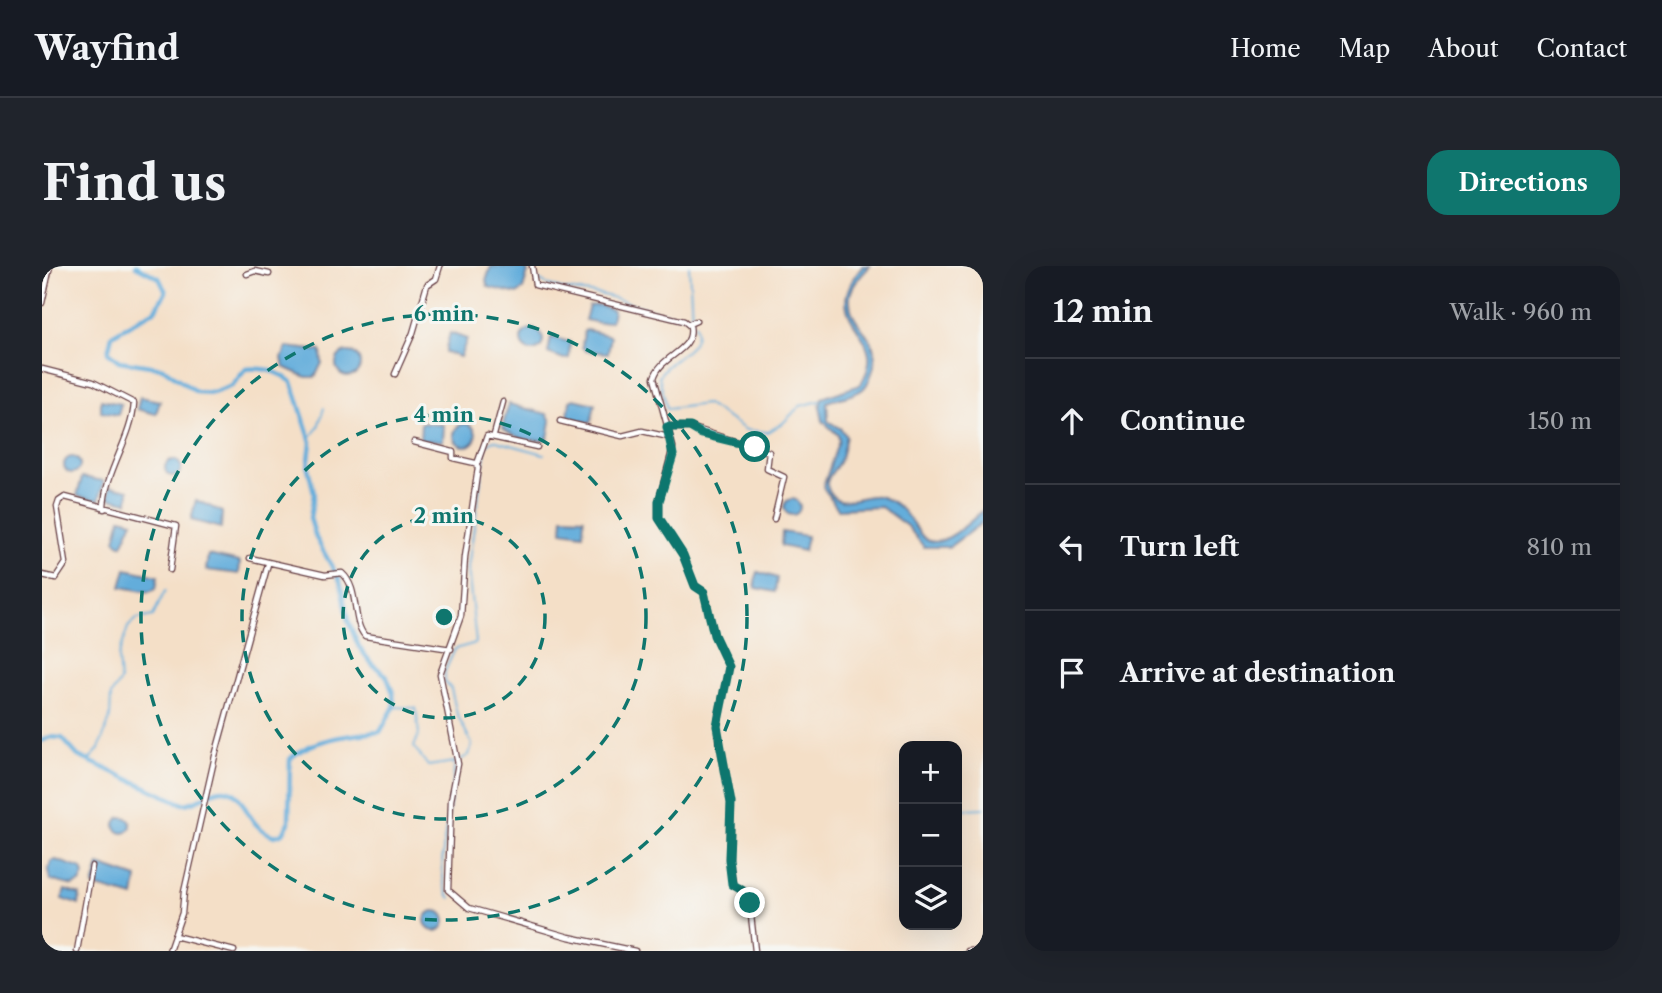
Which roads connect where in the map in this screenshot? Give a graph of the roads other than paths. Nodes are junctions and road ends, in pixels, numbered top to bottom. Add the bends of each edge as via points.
1 (50, 266) edge
2 (440, 266) edge
3 (532, 266) edge
4 (259, 269) edge
5 (247, 274) dead end
6 (269, 274) dead end
7 (42, 303) edge
8 (42, 369) edge
9 (395, 374) dead end
10 (503, 402) dead end
11 (559, 421) dead end
12 (667, 427) junction
13 (494, 435) junction
14 (669, 437) junction
15 (414, 442) dead end
16 (537, 447) dead end
17 (477, 464) junction
18 (104, 509) junction
19 (774, 519) dead end
20 (250, 558) dead end
21 (268, 564) junction
22 (170, 570) dead end
23 (42, 575) edge
24 (451, 649) junction
25 (92, 866) dead end
26 (175, 936) junction
27 (983, 950) edge
28 (76, 951) edge
29 (169, 951) edge
30 (234, 951) edge
31 (635, 951) edge
32 (755, 951) edge
33 (968, 951) edge

1 - 7 street
2 - 9 street via 436,279 427,285
3 - 12 street via 535,285 692,322 688,345 663,362 654,378
4 - 5 street
4 - 6 street
8 - 18 street via 93,382 134,403
10 - 13 street
11 - 14 street via 622,436 642,431
12 - 14 street
12 - 19 street via 690,427 769,452 767,469 784,477
13 - 16 street
13 - 17 street via 485,437
14 - 32 street via 673,455 659,501 659,518 683,555 695,586 704,592 714,635 729,667 717,726 731,803 729,865 733,885 750,898
15 - 17 street
17 - 24 street via 463,605
18 - 22 street via 176,526
18 - 23 street via 70,498 59,501 66,563 56,579
20 - 21 street
21 - 24 street via 346,575 365,636
21 - 26 street via 203,803
24 - 31 street via 440,678 458,761 451,800 449,890 469,908
25 - 28 street
26 - 29 street
26 - 30 street
27 - 33 street

